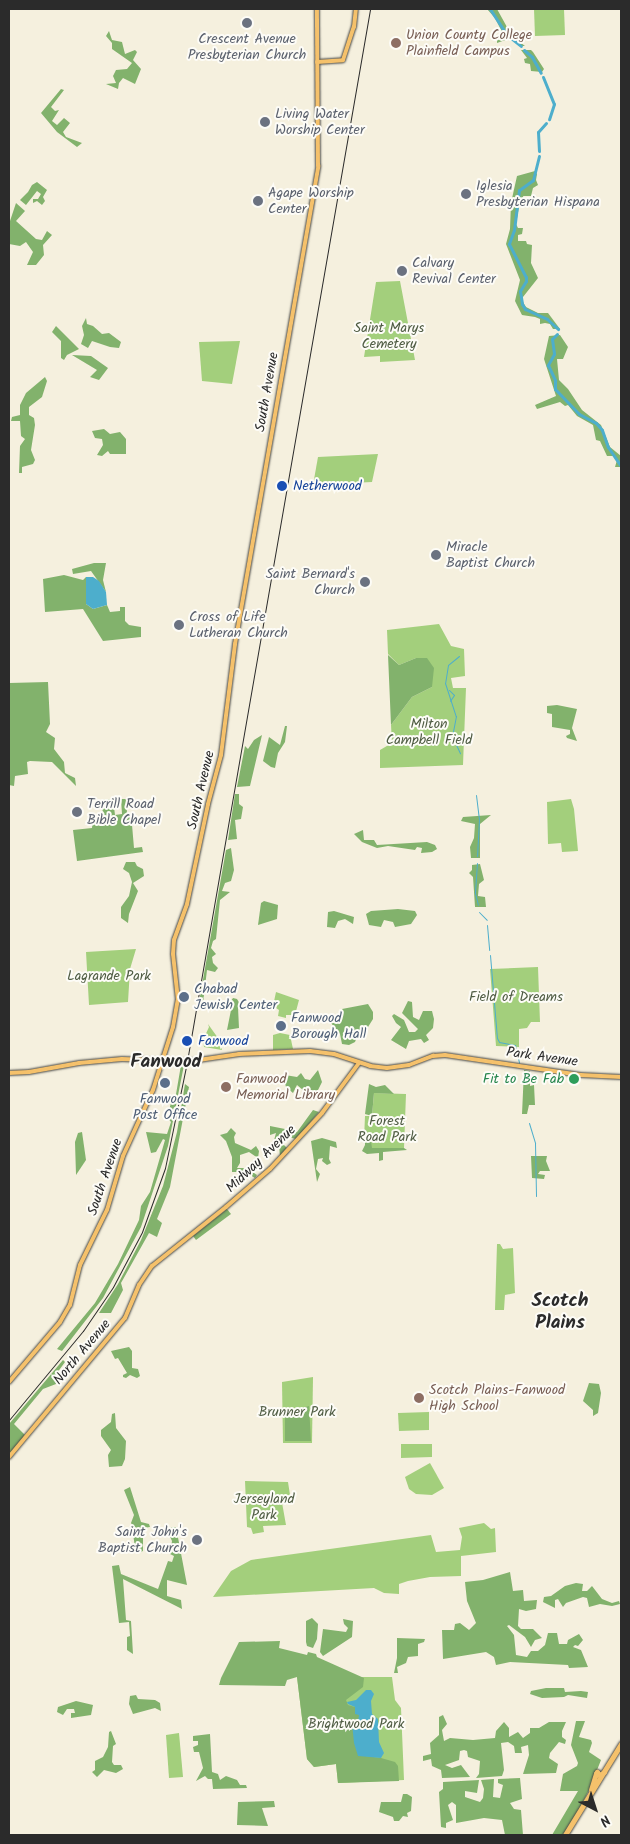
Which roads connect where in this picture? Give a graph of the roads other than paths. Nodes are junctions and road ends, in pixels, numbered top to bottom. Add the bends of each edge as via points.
1 (316, 9) edge
2 (356, 9) edge
3 (317, 62) junction
4 (164, 1060) junction
5 (359, 1063) junction
6 (9, 1073) edge
7 (621, 1077) edge
8 (163, 1255) joint
9 (132, 1305) junction
10 (137, 1305) dead end
11 (9, 1382) edge
12 (9, 1457) edge
13 (621, 1744) edge
14 (621, 1749) edge
15 (567, 1835) edge

1 - 3 main road, South Avenue
2 - 3 main road via 354,28 343,52 343,60
3 - 4 main road, South Avenue via 318,166 235,644 221,755 187,903 174,940 178,1002
4 - 5 main road, Park Avenue, bridge via 192,1061 240,1054 310,1051 334,1054
4 - 6 main road, Park Avenue via 92,1062
4 - 11 main road, South Avenue via 122,1157 105,1216 82,1260 70,1305 60,1322
5 - 7 main road, Park Avenue via 387,1068 409,1065 437,1055
5 - 8 main road, Midway Avenue via 322,1113 274,1165
8 - 9 main road, North Avenue via 144,1276
9 - 10 main road
9 - 12 main road, North Avenue via 122,1322
13 - 15 highway via 605,1771 596,1774 582,1810
14 - 15 highway

